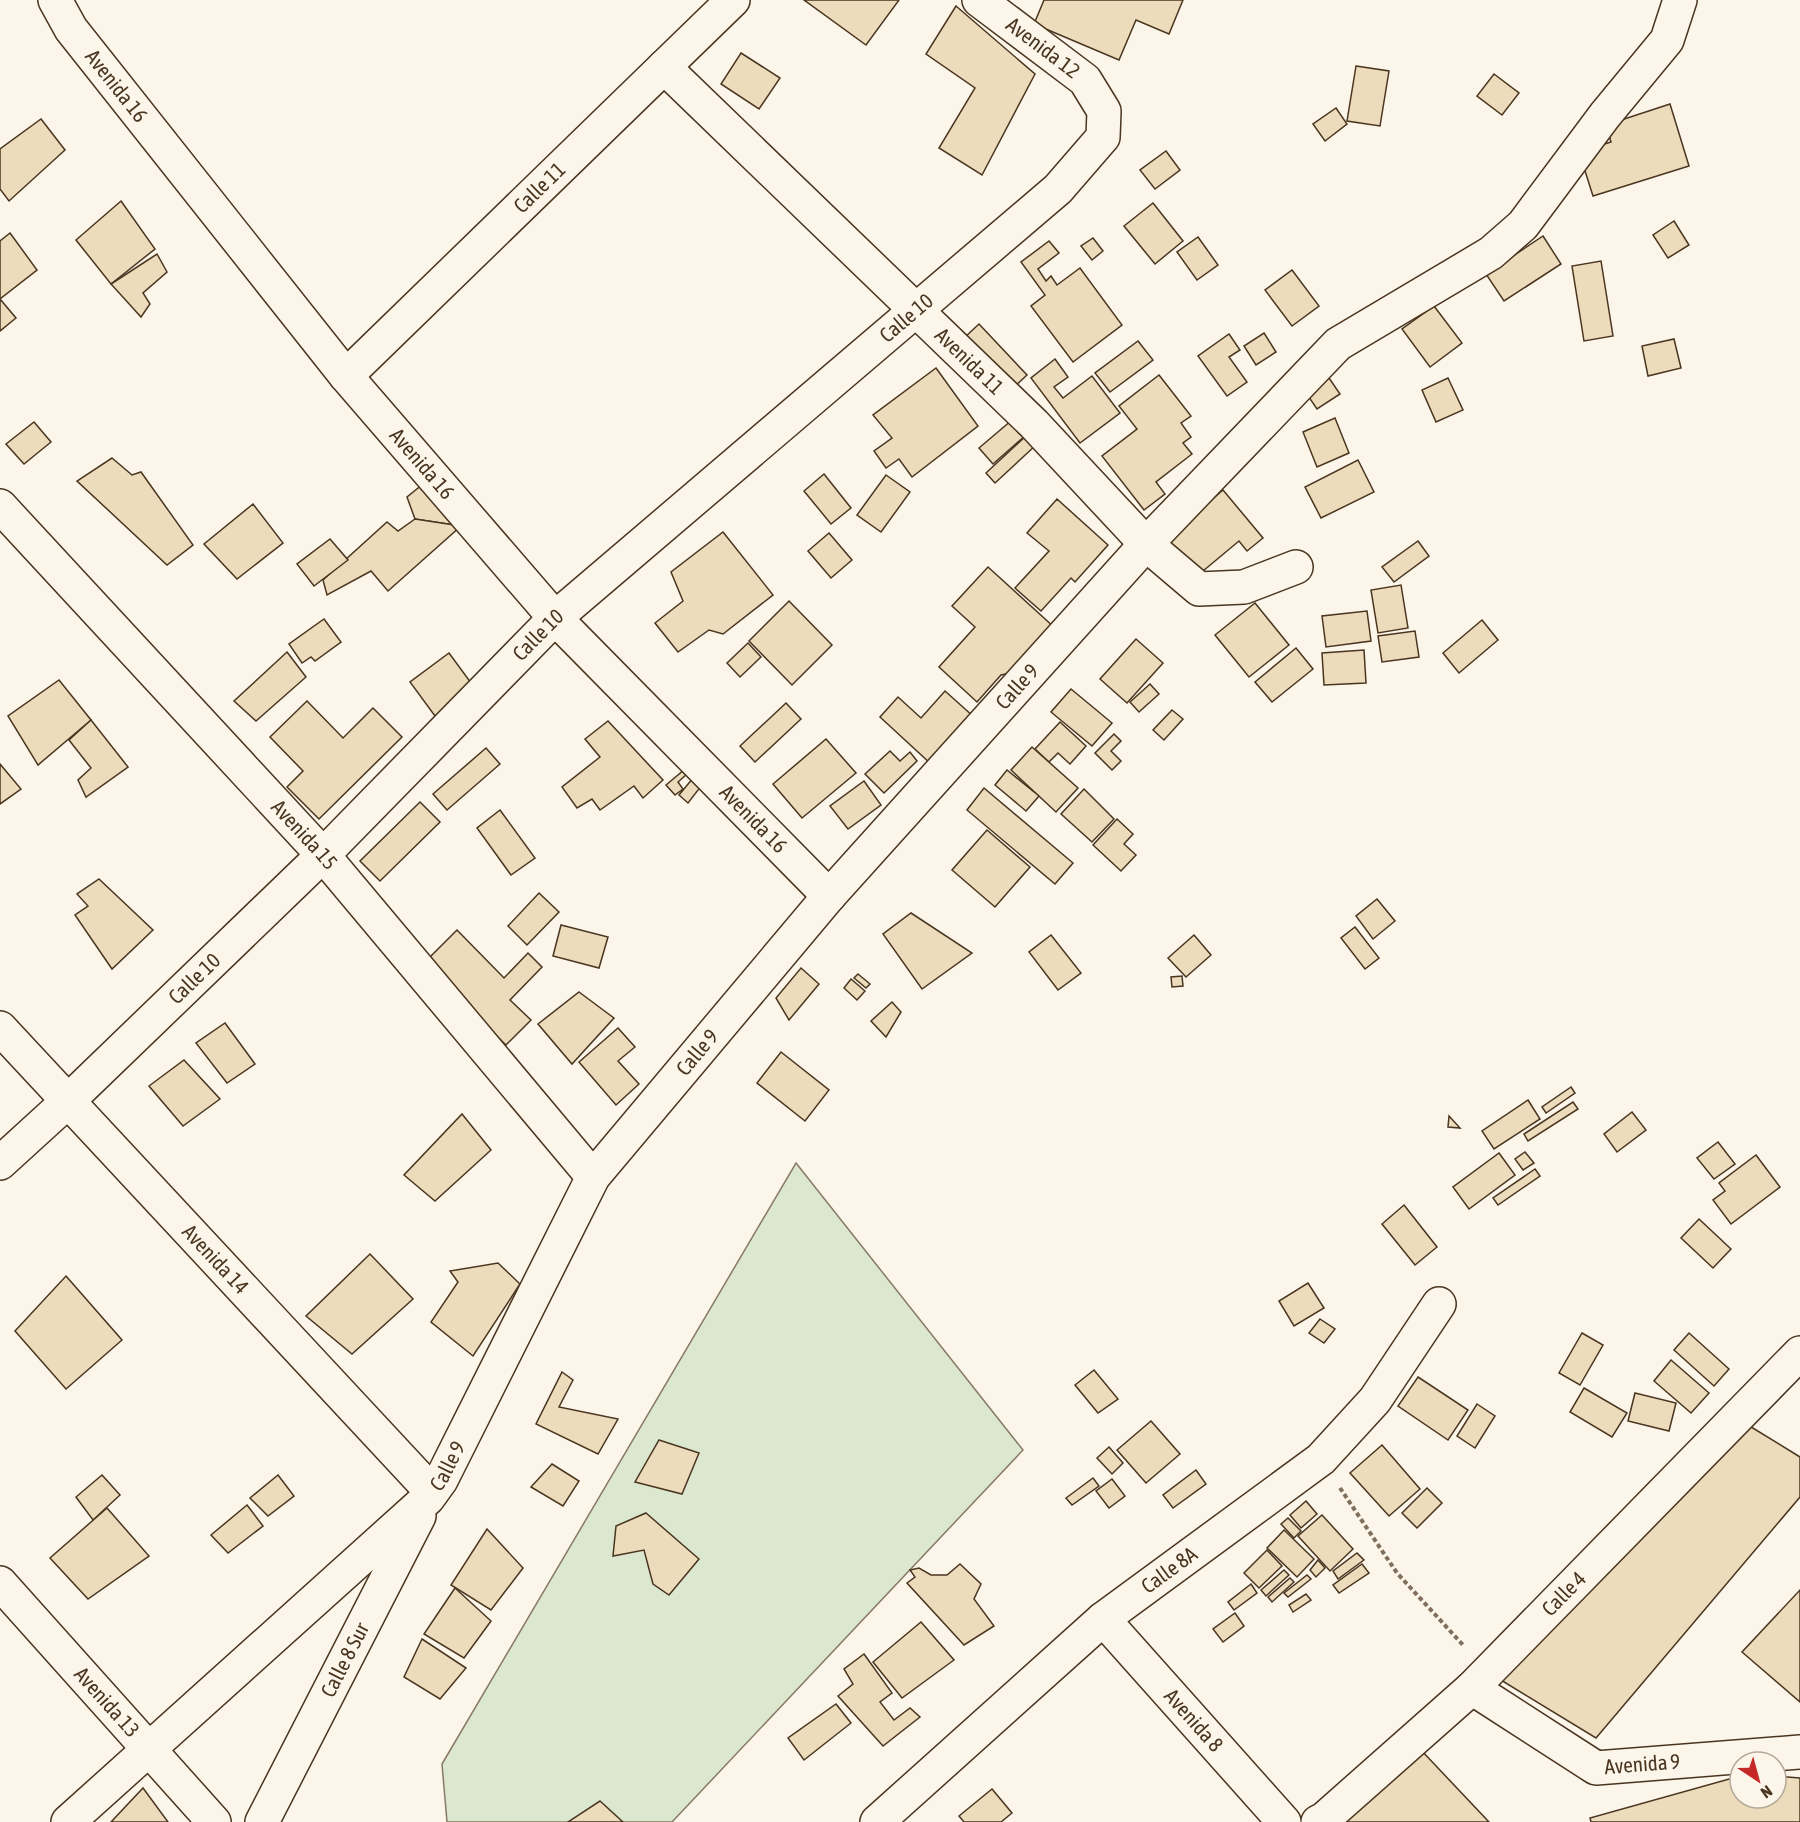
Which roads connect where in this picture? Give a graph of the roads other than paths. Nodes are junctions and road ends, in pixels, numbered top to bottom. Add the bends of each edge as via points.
1 (55, 0) edge
2 (733, 0) edge
3 (980, 0) edge
4 (1680, 0) edge
5 (664, 67) junction
6 (1103, 137) joint
7 (916, 309) junction
8 (346, 376) junction
9 (0, 506) edge
10 (1146, 544) junction
11 (1296, 567) dead end
12 (555, 618) junction
13 (323, 855) junction
14 (829, 896) junction
15 (0, 1028) edge
16 (68, 1101) junction
17 (0, 1163) edge
18 (593, 1177) junction
19 (1438, 1304) dead end
20 (1800, 1353) edge
21 (430, 1495) junction
22 (0, 1583) edge
23 (1103, 1619) junction
24 (1481, 1678) junction
25 (148, 1749) junction
26 (1800, 1752) edge
27 (68, 1822) edge
28 (214, 1822) edge
29 (262, 1822) edge
30 (877, 1822) edge
31 (1284, 1822) edge
32 (1318, 1822) edge

1 - 8 street, Avenida 16 via 71,29
2 - 5 street, Calle 11
3 - 6 street, Avenida 12 via 1084,80 1104,111
4 - 10 street, Calle 9 via 1666,40 1605,114 1523,225 1491,253 1338,344
5 - 7 street, Avenida 11
5 - 8 street, Calle 11
6 - 7 street, Calle 10 via 1058,189
7 - 10 street, Avenida 11 via 1034,424
7 - 12 street, Calle 10
8 - 12 street, Avenida 16
9 - 13 street, Avenida 15
10 - 11 street, Avenida 11 via 1199,588 1244,588
10 - 14 street, Calle 9
12 - 13 street, Calle 10
12 - 14 street, Avenida 16
13 - 16 street, Calle 10
13 - 18 street, Avenida 15
14 - 18 street, Calle 9
15 - 16 street, Avenida 14
16 - 17 street, Calle 10
16 - 21 street, Avenida 14
18 - 21 street, Calle 9
19 - 23 street, Calle 8A via 1376,1400 1321,1458
20 - 24 street, Calle 4
21 - 25 street, Calle 9
21 - 29 street, Calle 8 Sur
22 - 25 street, Avenida 13
23 - 30 street, Calle 8A
23 - 31 street, Avenida 8
24 - 26 street, Avenida 9 via 1596,1768
24 - 32 street, Calle 4
25 - 27 street, Calle 9
25 - 28 street, Avenida 13

